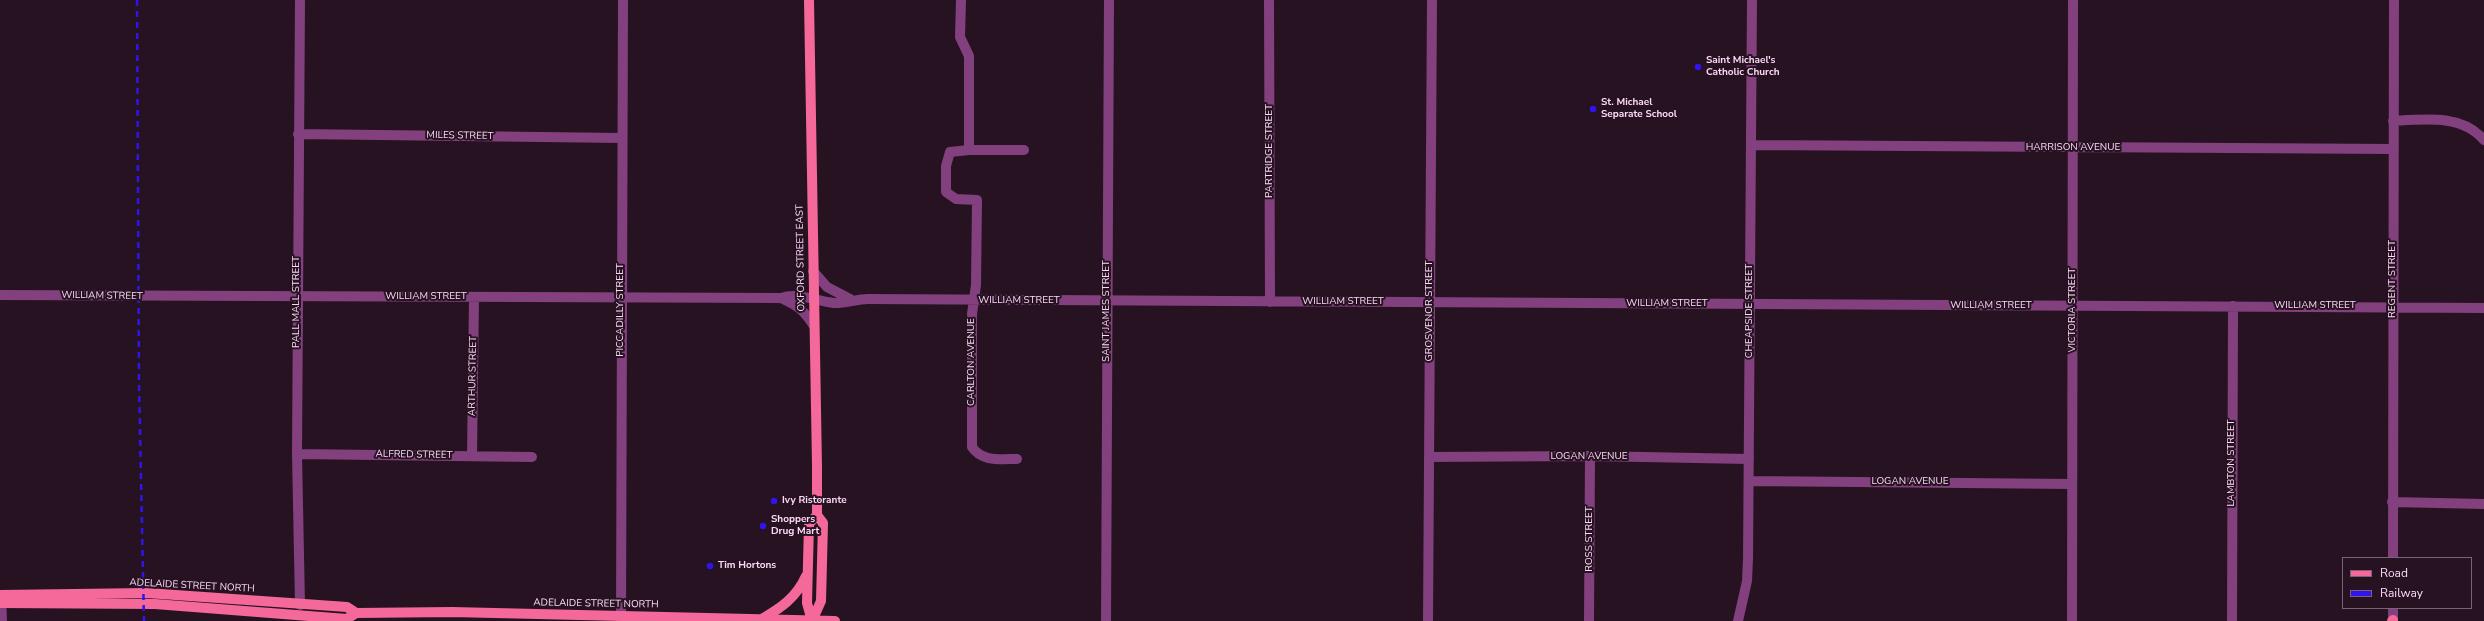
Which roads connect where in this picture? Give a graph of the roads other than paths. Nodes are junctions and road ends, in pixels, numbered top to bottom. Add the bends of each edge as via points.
1 (300, 0) edge
2 (622, 0) edge
3 (809, 0) edge
4 (961, 0) edge
5 (1109, 0) edge
6 (1270, 0) edge
7 (1432, 0) edge
8 (1752, 0) edge
9 (2073, 0) edge
10 (2394, 0) edge
11 (2393, 121) junction
12 (298, 134) junction
13 (622, 138) junction
14 (2484, 140) edge
15 (1751, 145) junction
16 (2074, 148) junction
17 (2394, 149) junction
18 (969, 150) junction
19 (1024, 150) dead end
20 (814, 271) junction
21 (0, 295) edge
22 (297, 297) junction
23 (474, 297) junction
24 (620, 298) junction
25 (781, 298) junction
26 (814, 299) junction
27 (850, 299) junction
28 (974, 301) junction
29 (1108, 301) junction
30 (1270, 302) junction
31 (1430, 303) junction
32 (1750, 305) junction
33 (2233, 306) junction
34 (2393, 306) junction
35 (2073, 307) junction
36 (2484, 308) edge
37 (814, 326) junction
38 (297, 454) junction
39 (472, 456) junction
40 (1590, 456) junction
41 (532, 457) dead end
42 (1429, 457) junction
43 (1017, 459) dead end
44 (1749, 459) junction
45 (1749, 481) junction
46 (2071, 484) junction
47 (2392, 502) junction
48 (2484, 504) edge
49 (816, 515) junction
50 (2393, 557) edge
51 (808, 570) junction
52 (1, 599) edge
53 (300, 605) junction
54 (2393, 609) edge
55 (356, 617) edge
56 (621, 619) edge
57 (760, 620) junction
58 (2, 621) edge
59 (812, 621) edge
60 (835, 621) edge
61 (1106, 621) edge
62 (1428, 621) edge
63 (1589, 621) edge
64 (1738, 621) edge
65 (2072, 621) edge
66 (2232, 621) edge
67 (2393, 621) edge

1 - 12 street, PALL MALL STREET
2 - 13 street, PICCADILLY STREET
3 - 20 main road, OXFORD STREET EAST
4 - 18 street via 960,37 969,56
5 - 29 street, SAINT JAMES STREET
6 - 30 street, PARTRIDGE STREET
7 - 31 street, GROSVENOR STREET
8 - 15 street, CHEAPSIDE STREET
9 - 16 street, VICTORIA STREET
10 - 11 street, REGENT STREET
11 - 14 street via 2448,120 2476,131
11 - 17 street, REGENT STREET
12 - 13 street, MILES STREET
12 - 22 street, PALL MALL STREET
13 - 24 street, PICCADILLY STREET
15 - 16 street, HARRISON AVENUE
15 - 32 street, CHEAPSIDE STREET
16 - 17 street, HARRISON AVENUE
16 - 35 street, VICTORIA STREET
17 - 34 street, REGENT STREET
18 - 19 street, CARLTON AVENUE
18 - 28 street, CARLTON AVENUE via 950,152 946,166 946,192 956,199 977,200
20 - 26 main road, OXFORD STREET EAST
20 - 27 street, WILLIAM STREET via 827,287
21 - 22 street, WILLIAM STREET
22 - 23 street, WILLIAM STREET
22 - 38 street, PALL MALL STREET
23 - 24 street, WILLIAM STREET
23 - 39 street, ARTHUR STREET
24 - 25 street, WILLIAM STREET
24 - 56 street, PICCADILLY STREET
25 - 26 street, WILLIAM STREET via 796,295
25 - 37 street via 803,310
26 - 27 street, WILLIAM STREET via 835,303
26 - 37 main road, OXFORD STREET EAST
27 - 28 street, WILLIAM STREET
28 - 29 street, WILLIAM STREET
28 - 43 street, CARLTON AVENUE via 972,446 976,454 986,459
29 - 30 street, WILLIAM STREET
29 - 61 street, SAINT JAMES STREET
30 - 31 street, WILLIAM STREET
31 - 32 street, WILLIAM STREET
31 - 42 street, GROSVENOR STREET
32 - 35 street, WILLIAM STREET
32 - 44 street, CHEAPSIDE STREET
33 - 34 street, WILLIAM STREET
33 - 35 street, WILLIAM STREET
33 - 66 street, LAMBTON STREET
34 - 36 street, WILLIAM STREET
34 - 47 street, REGENT STREET
35 - 46 street, VICTORIA STREET
37 - 49 main road, OXFORD STREET EAST
38 - 39 street, ALFRED STREET
38 - 53 street, PALL MALL STREET
39 - 41 street, ALFRED STREET
40 - 42 street, LOGAN AVENUE
40 - 44 street, LOGAN AVENUE
40 - 63 street, ROSS STREET
42 - 62 street, GROSVENOR STREET
44 - 45 street, CHEAPSIDE STREET
45 - 46 street, LOGAN AVENUE
45 - 64 street, CHEAPSIDE STREET via 1747,581
46 - 65 street, VICTORIA STREET
47 - 48 street
47 - 50 street, REGENT STREET
49 - 51 main road, OXFORD STREET EAST via 809,524
49 - 59 main road, OXFORD STREET EAST via 823,523 822,601
51 - 57 main road via 792,599
51 - 59 main road, OXFORD STREET EAST via 807,603
52 - 53 main road, ADELAIDE STREET NORTH via 147,593
52 - 55 main road, ADELAIDE STREET NORTH via 155,604 347,619
52 - 58 street
53 - 55 main road, ADELAIDE STREET NORTH via 347,607
54 - 67 street
55 - 56 main road, ADELAIDE STREET NORTH via 452,612
56 - 57 main road, ADELAIDE STREET NORTH
57 - 59 main road, ADELAIDE STREET NORTH
59 - 60 main road, ADELAIDE STREET NORTH

